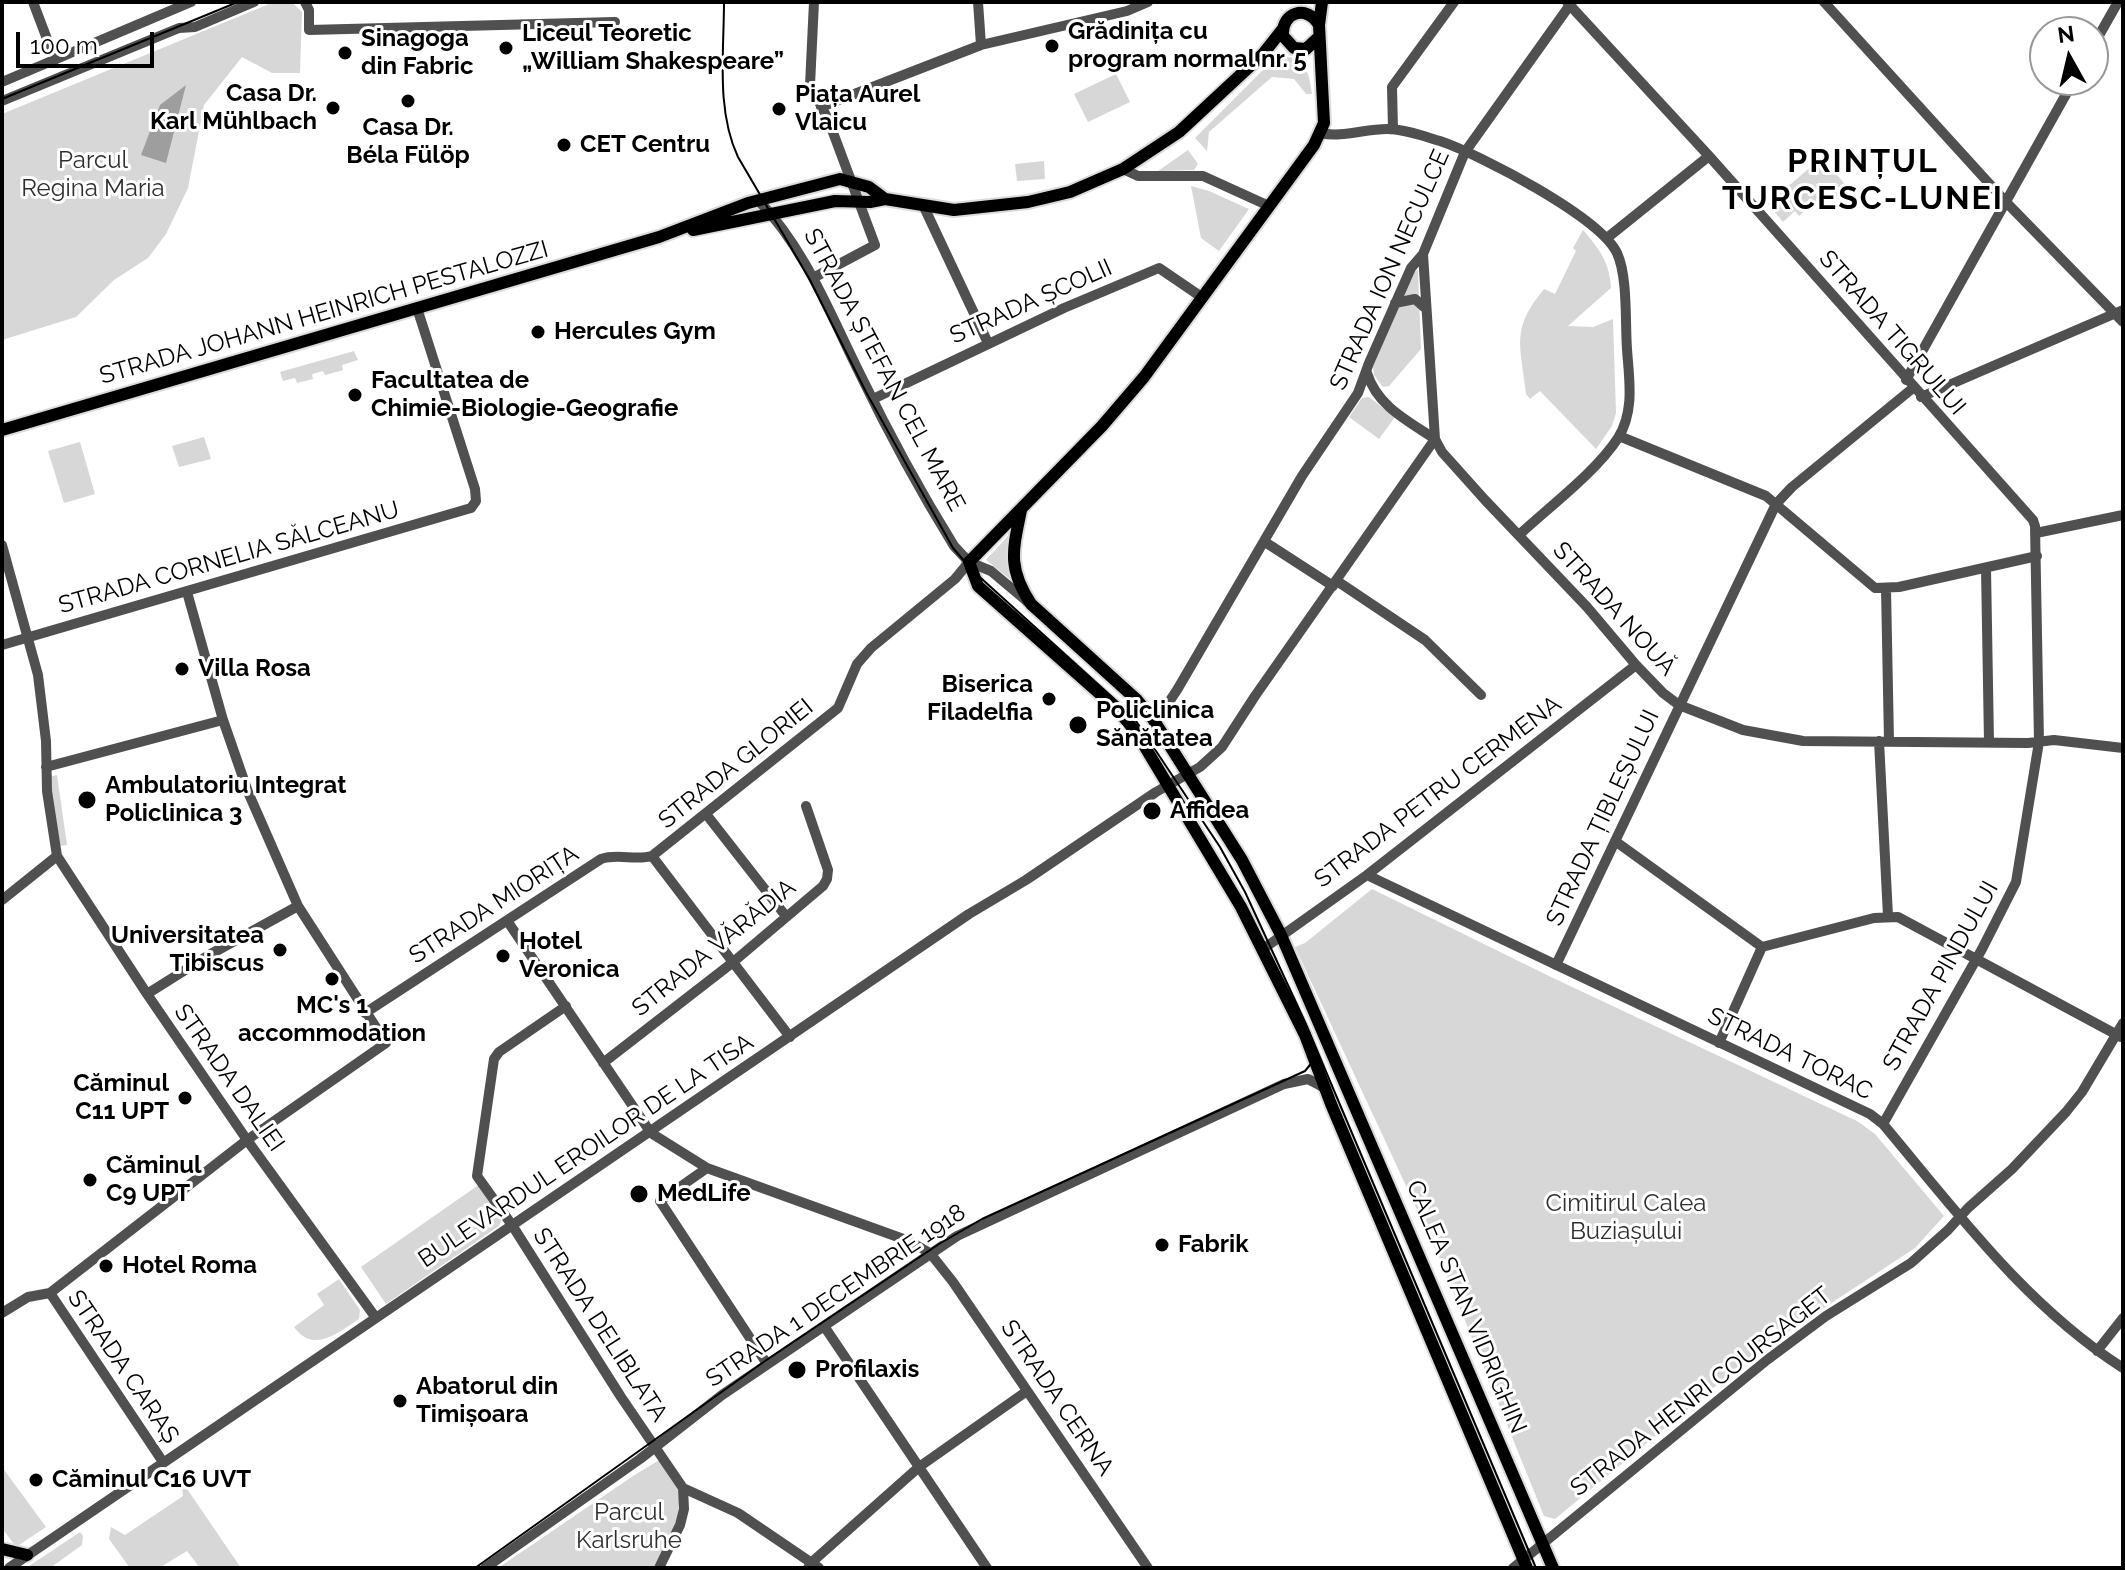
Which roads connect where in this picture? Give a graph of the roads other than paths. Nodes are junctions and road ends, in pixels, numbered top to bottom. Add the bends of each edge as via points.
1 (33, 2) edge
2 (191, 2) edge
3 (254, 2) edge
4 (305, 2) edge
5 (814, 2) edge
6 (978, 2) edge
7 (1148, 2) edge
8 (1300, 2) edge
9 (1322, 2) edge
10 (1454, 2) edge
11 (1824, 2) edge
12 (1570, 3) edge
13 (1293, 14) junction
14 (615, 22) dead end
15 (1282, 30) junction
16 (1319, 31) junction
17 (981, 45) junction
18 (1297, 49) junction
19 (1263, 54) junction
20 (55, 60) junction
21 (1321, 70) junction
22 (2, 82) edge
23 (2065, 96) edge
24 (2, 101) edge
25 (821, 107) junction
26 (1393, 129) junction
27 (1320, 133) junction
28 (1465, 152) junction
29 (1709, 156) junction
30 (1123, 169) junction
31 (852, 182) junction
32 (885, 199) junction
33 (758, 200) junction
34 (835, 201) junction
35 (859, 202) junction
36 (2006, 202) junction
37 (1269, 206) junction
38 (924, 207) junction
39 (771, 214) junction
40 (659, 237) junction
41 (1607, 238) junction
42 (1423, 254) junction
43 (813, 278) junction
44 (1203, 298) junction
45 (1395, 303) junction
46 (1424, 307) junction
47 (417, 308) junction
48 (2119, 311) edge
49 (2123, 322) edge
50 (988, 343) junction
51 (1367, 373) junction
52 (1913, 388) junction
53 (1358, 393) junction
54 (1376, 394) junction
55 (873, 399) junction
56 (2, 430) edge
57 (1619, 436) junction
58 (1435, 439) junction
59 (1776, 504) junction
60 (1021, 510) junction
61 (2123, 515) edge
62 (2036, 533) junction
63 (1519, 535) junction
64 (1265, 542) junction
65 (2, 545) edge
66 (2037, 556) junction
67 (969, 562) junction
68 (1986, 568) junction
69 (1335, 584) junction
70 (1886, 589) junction
71 (187, 592) junction
72 (1031, 604) junction
73 (29, 637) junction
74 (2, 645) edge
75 (1636, 665) junction
76 (1481, 695) dead end
77 (1679, 705) junction
78 (1153, 719) junction
79 (223, 720) junction
80 (1884, 741) junction
81 (1989, 742) junction
82 (2039, 742) junction
83 (2123, 748) edge
84 (46, 767) junction
85 (1189, 773) junction
86 (1169, 785) junction
87 (806, 806) dead end
88 (706, 814) junction
89 (1615, 841) junction
90 (57, 856) junction
91 (652, 856) junction
92 (1367, 875) junction
93 (2, 900) edge
94 (298, 906) junction
95 (785, 915) junction
96 (1888, 916) junction
97 (508, 922) junction
98 (1281, 935) junction
99 (1762, 947) junction
100 (1263, 949) junction
101 (1975, 960) junction
102 (732, 963) junction
103 (1556, 965) junction
104 (147, 994) junction
105 (566, 1006) junction
106 (365, 1013) junction
107 (2123, 1023) edge
108 (790, 1037) junction
109 (2120, 1037) edge
110 (1719, 1043) junction
111 (603, 1063) junction
112 (1337, 1064) joint
113 (1325, 1088) junction
114 (1883, 1124) junction
115 (651, 1133) junction
116 (247, 1140) junction
117 (707, 1168) junction
118 (1960, 1217) junction
119 (512, 1225) junction
120 (930, 1253) junction
121 (50, 1293) junction
122 (2, 1313) edge
123 (376, 1318) junction
124 (2123, 1318) edge
125 (824, 1326) junction
126 (2097, 1351) junction
127 (767, 1364) junction
128 (2123, 1368) edge
129 (1027, 1391) junction
130 (655, 1446) junction
131 (163, 1462) junction
132 (919, 1467) junction
133 (683, 1488) junction
134 (1543, 1542) junction
135 (2, 1549) edge
136 (27, 1555) junction
137 (1521, 1565) edge
138 (813, 1566) edge
139 (9, 1568) edge
140 (485, 1568) edge
141 (659, 1568) edge
142 (987, 1568) edge
143 (1148, 1568) edge
144 (1553, 1568) edge

1 - 20 street
2 - 20 street
3 - 24 street
4 - 14 street via 309,30
5 - 25 street via 809,80
6 - 17 street
7 - 17 street
8 - 13 main road
9 - 16 main road
10 - 26 street via 1392,87
11 - 36 street
12 - 28 street, STRADA ION NECULCE
12 - 29 street, STRADA TIGRULUI
13 - 15 main road
13 - 16 main road via 1309,13
15 - 18 main road via 1285,41
15 - 19 main road
16 - 18 main road via 1312,46
16 - 21 main road
17 - 25 street
18 - 19 main road
18 - 21 main road
19 - 30 main road via 1179,132
20 - 22 street
21 - 27 main road
23 - 36 street
25 - 31 street
26 - 27 street
26 - 28 street
27 - 37 main road
28 - 41 street via 1546,193
28 - 42 street, STRADA ION NECULCE
29 - 41 street
29 - 52 street, STRADA TIGRULUI
30 - 37 street via 1138,176 1203,176
30 - 38 main road via 1070,192 1028,202 954,210
31 - 32 main road
31 - 33 main road, STRADA JOHANN HEINRICH PESTALOZZI via 831,180
31 - 34 street
31 - 35 street
32 - 35 main road, STRADA JOHANN HEINRICH PESTALOZZI
32 - 38 main road
33 - 39 street, STRADA ȘTEFAN CEL MARE
33 - 40 main road, STRADA JOHANN HEINRICH PESTALOZZI
34 - 35 main road, STRADA JOHANN HEINRICH PESTALOZZI
34 - 39 main road, STRADA JOHANN HEINRICH PESTALOZZI
35 - 43 street via 875,245
36 - 48 street
36 - 52 street
37 - 44 main road
38 - 50 street
39 - 40 main road, STRADA JOHANN HEINRICH PESTALOZZI
39 - 43 street, STRADA ȘTEFAN CEL MARE
40 - 47 main road, STRADA JOHANN HEINRICH PESTALOZZI
41 - 57 street via 1621,266 1630,398
42 - 45 street, STRADA ION NECULCE
42 - 46 street
43 - 55 street, STRADA ȘTEFAN CEL MARE
44 - 50 street, STRADA ȘCOLII via 1159,268
44 - 60 main road via 1102,426
45 - 46 street via 1415,299
45 - 51 street, STRADA ION NECULCE
46 - 58 street
47 - 56 main road, STRADA JOHANN HEINRICH PESTALOZZI
47 - 71 street, STRADA CORNELIA SĂLCEANU via 476,501 468,509
48 - 49 street
48 - 52 street
50 - 55 street, STRADA ȘCOLII
51 - 53 street, STRADA ION NECULCE
51 - 54 street
52 - 59 street, STRADA ȚIBLEȘULUI
52 - 62 street, STRADA TIGRULUI via 2033,520
53 - 54 street
53 - 64 street, STRADA ION NECULCE
54 - 58 street
55 - 67 street, STRADA ȘTEFAN CEL MARE via 946,532
57 - 59 street
57 - 63 street
58 - 63 street, STRADA NOUĂ
58 - 69 street, BULEVARDUL EROILOR DE LA TISA
59 - 70 street via 1868,585
59 - 77 street, STRADA ȚIBLEȘULUI
60 - 67 main road
60 - 72 main road via 1013,557 1018,585
61 - 62 street
62 - 66 street
63 - 75 street, STRADA NOUĂ
64 - 69 street
64 - 78 street, STRADA ION NECULCE via 1177,690
65 - 73 street
66 - 68 street
66 - 82 street, STRADA PINDULUI
67 - 72 street, STRADA ȘTEFAN CEL MARE via 991,571
67 - 86 main road, STRADA ȘTEFAN CEL MARE via 978,586 1126,719
67 - 88 street, STRADA GLORIEI via 858,662 838,708
68 - 70 street
68 - 81 street
69 - 76 street via 1425,640
69 - 85 street, BULEVARDUL EROILOR DE LA TISA via 1222,747
70 - 80 street
71 - 73 street, STRADA CORNELIA SĂLCEANU
71 - 79 street
72 - 78 main road, STRADA ȘTEFAN CEL MARE
73 - 74 street, STRADA CORNELIA SĂLCEANU
73 - 84 street via 42,700
75 - 77 street, STRADA NOUĂ
75 - 92 street, STRADA PETRU CERMENA
77 - 80 street, STRADA NOUĂ via 1743,730 1779,737
77 - 89 street, STRADA ȚIBLEȘULUI
78 - 85 main road, STRADA ȘTEFAN CEL MARE
79 - 84 street
79 - 94 street
80 - 81 street, STRADA NOUĂ
80 - 96 street
81 - 82 street, STRADA NOUĂ
82 - 83 street, STRADA NOUĂ
82 - 101 street, STRADA PINDULUI via 2016,882
84 - 90 street
85 - 86 street, BULEVARDUL EROILOR DE LA TISA
85 - 98 main road, STRADA ȘTEFAN CEL MARE
86 - 100 main road, STRADA ȘTEFAN CEL MARE
86 - 108 street, BULEVARDUL EROILOR DE LA TISA
87 - 95 street, STRADA VĂRĂDIA via 828,875 823,886
88 - 91 street, STRADA GLORIEI
88 - 95 street
89 - 99 street
89 - 103 street, STRADA ȚIBLEȘULUI
90 - 93 street
90 - 104 street, STRADA DALIEI
91 - 97 street, STRADA MIORIȚA via 601,859
91 - 102 street
92 - 98 street, STRADA PETRU CERMENA
92 - 103 street, STRADA TORAC
94 - 104 street
94 - 106 street
95 - 102 street, STRADA VĂRĂDIA
96 - 99 street
96 - 101 street
97 - 105 street
97 - 106 street, STRADA MIORIȚA
98 - 100 street, STRADA PETRU CERMENA
98 - 112 main road, STRADA ȘTEFAN CEL MARE
99 - 110 street
100 - 113 main road, STRADA ȘTEFAN CEL MARE
101 - 109 street
101 - 114 street, STRADA PINDULUI
102 - 108 street
102 - 111 street, STRADA VĂRĂDIA
103 - 110 street, STRADA TORAC
104 - 116 street, STRADA DALIEI
105 - 111 street
105 - 119 street, STRADA DELIBLATA via 494,1059 477,1176
106 - 116 street via 386,1043
107 - 109 street, STRADA HENRI COURSAGET
108 - 115 street, BULEVARDUL EROILOR DE LA TISA
109 - 118 street, STRADA HENRI COURSAGET via 2066,1112
110 - 114 street, STRADA TORAC
111 - 115 street
112 - 134 main road, CALEA STAN VIDRIGHIN
113 - 120 street, STRADA 1 DECEMBRIE 1918 via 1308,1079 1284,1084 984,1221
113 - 137 main road, CALEA STAN VIDRIGHIN
114 - 118 street, STRADA TORAC
115 - 117 street
115 - 119 street, BULEVARDUL EROILOR DE LA TISA
116 - 121 street
116 - 123 street, STRADA DALIEI
117 - 120 street
117 - 127 street via 660,1201
118 - 126 street, STRADA TORAC via 1997,1261
118 - 134 street, STRADA HENRI COURSAGET via 1911,1263 1767,1360
119 - 123 street, BULEVARDUL EROILOR DE LA TISA
119 - 130 street, STRADA DELIBLATA
120 - 125 street, STRADA 1 DECEMBRIE 1918
120 - 129 street, STRADA CERNA
121 - 122 street via 33,1295
121 - 131 street, STRADA CARAȘ
123 - 131 street, BULEVARDUL EROILOR DE LA TISA
124 - 126 street
125 - 127 street, STRADA 1 DECEMBRIE 1918
125 - 132 street
126 - 128 street, STRADA TORAC
127 - 130 street, STRADA 1 DECEMBRIE 1918
129 - 132 street
129 - 143 street, STRADA CERNA
130 - 133 street, STRADA DELIBLATA
130 - 140 street, STRADA 1 DECEMBRIE 1918
131 - 136 street, BULEVARDUL EROILOR DE LA TISA
132 - 138 street
132 - 142 street
133 - 138 street via 738,1513
133 - 141 street via 680,1525
134 - 137 street, STRADA HENRI COURSAGET
134 - 144 main road, CALEA STAN VIDRIGHIN
135 - 136 main road
136 - 139 street, BULEVARDUL EROILOR DE LA TISA

